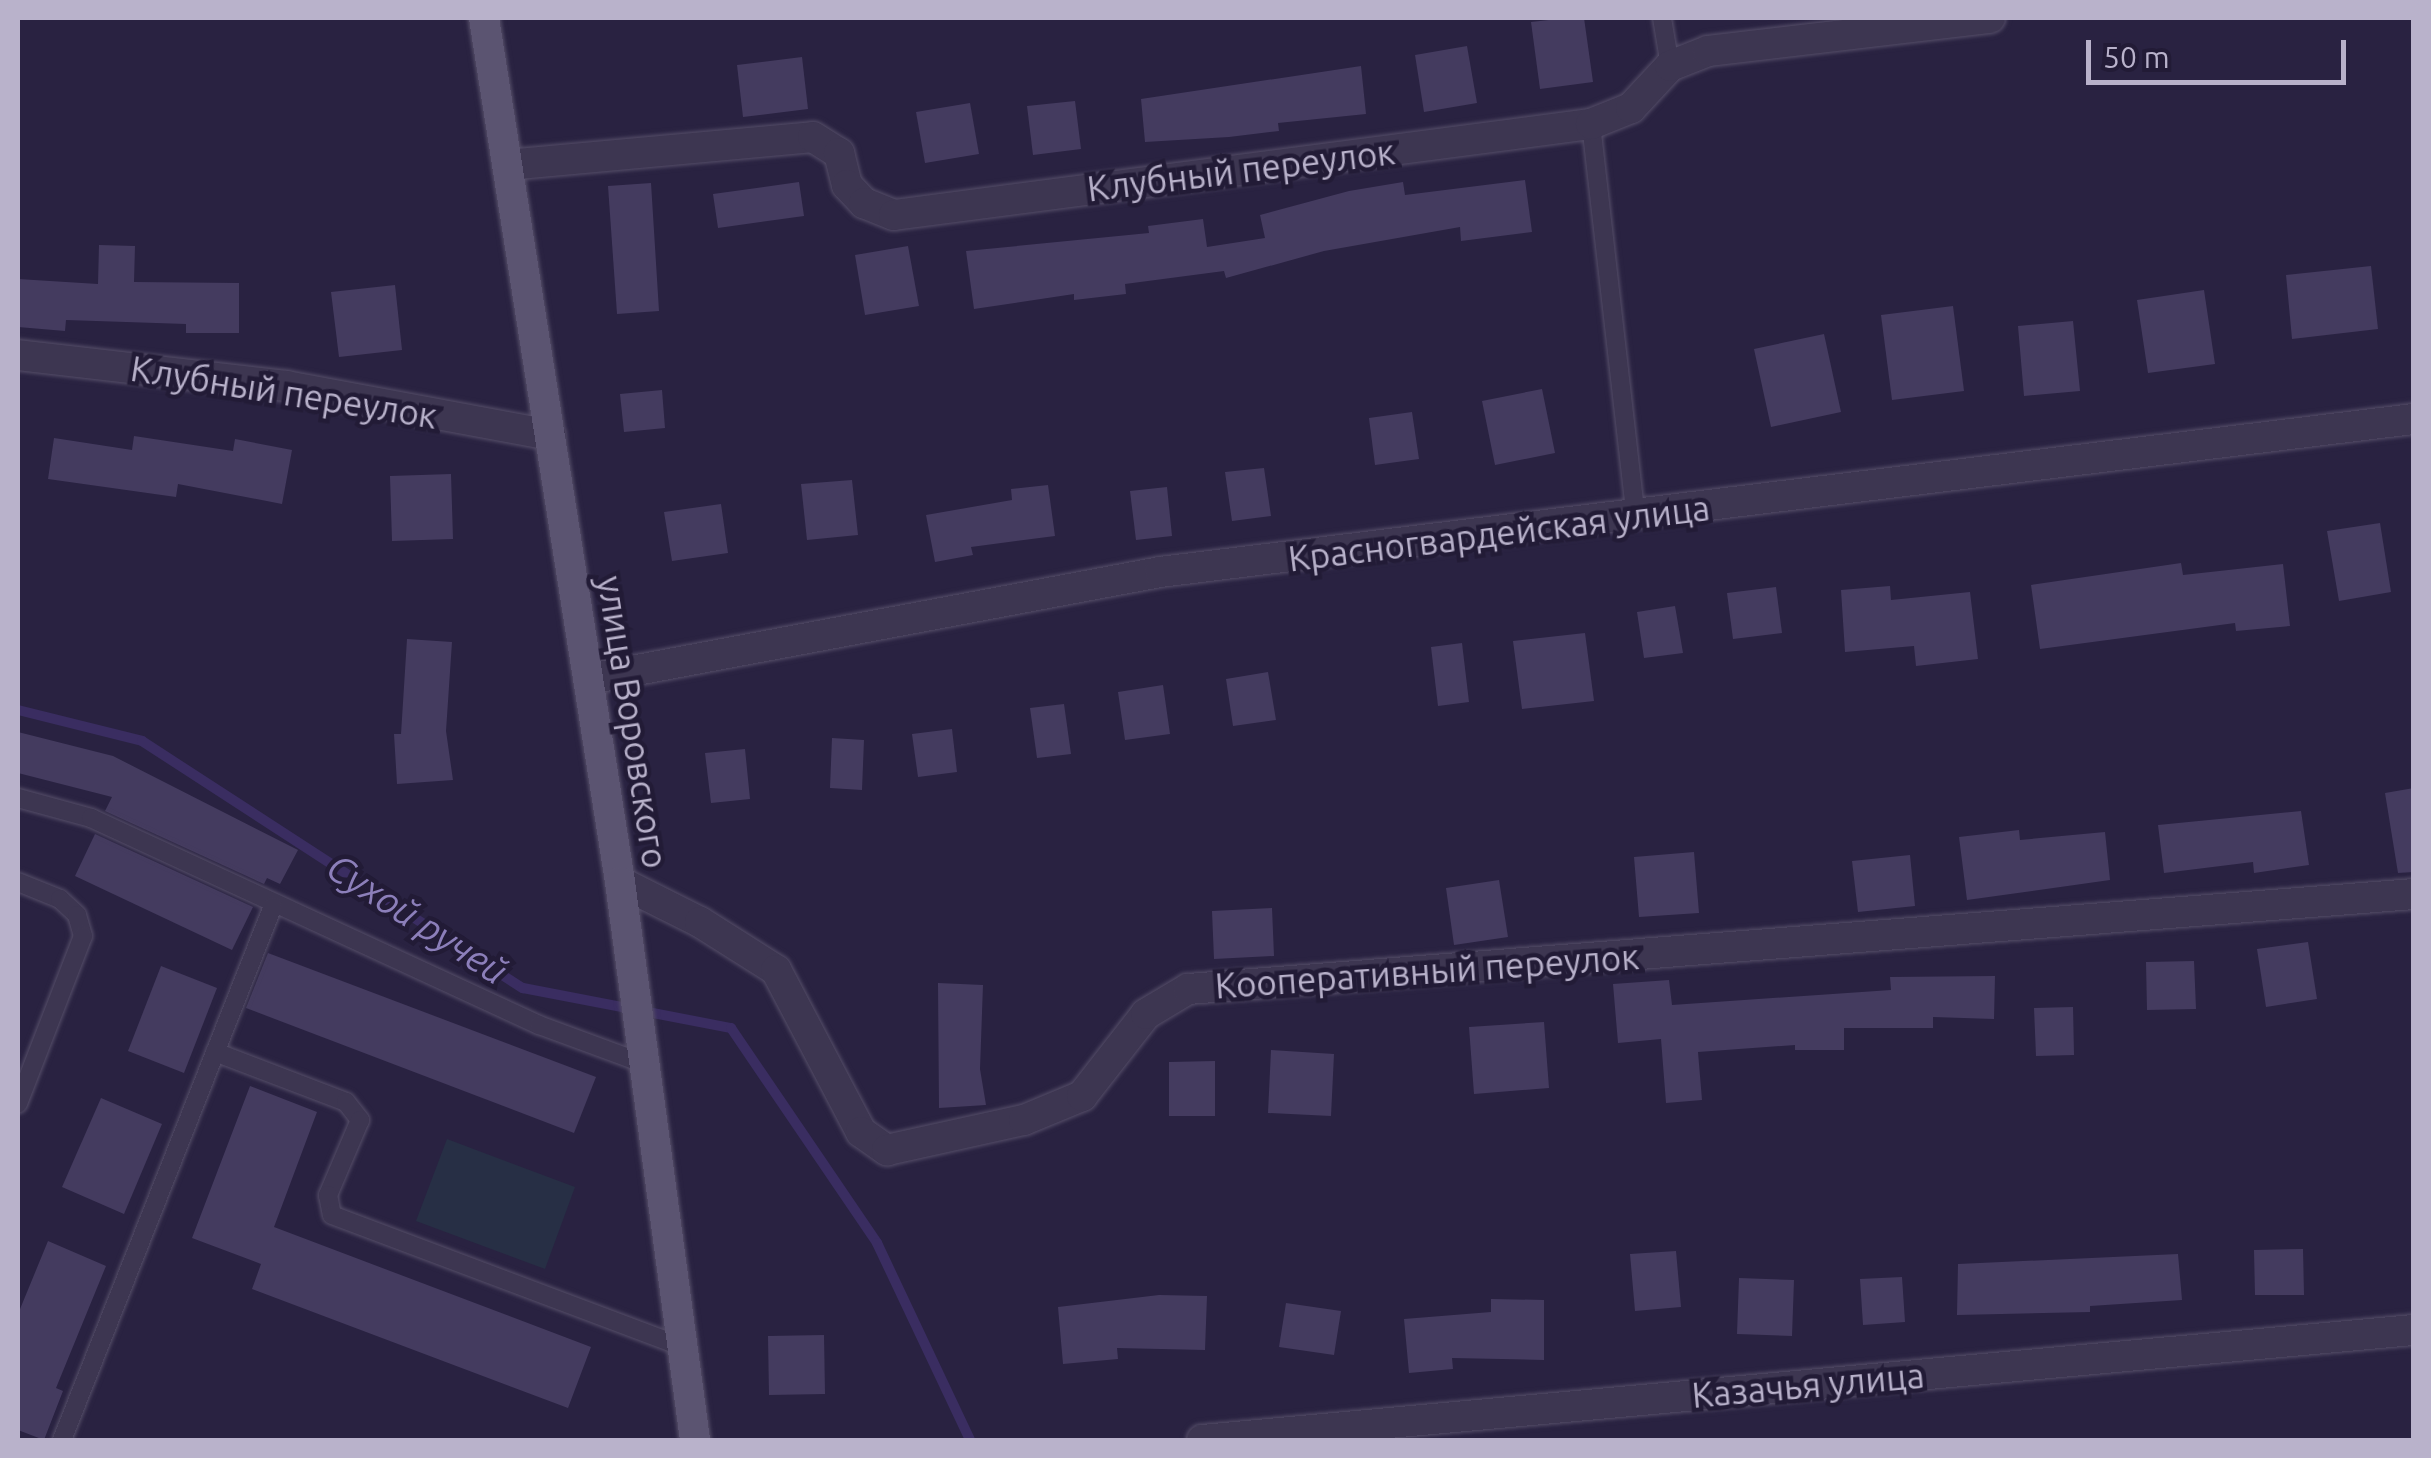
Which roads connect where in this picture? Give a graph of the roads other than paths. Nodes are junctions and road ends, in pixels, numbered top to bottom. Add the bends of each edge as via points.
1 (484, 18) edge
2 (1662, 18) edge
3 (1990, 18) edge
4 (1670, 66) junction
5 (1591, 124) junction
6 (508, 165) junction
7 (18, 355) edge
8 (2414, 418) edge
9 (550, 435) junction
10 (1636, 518) junction
11 (589, 679) junction
12 (18, 798) edge
13 (18, 882) edge
14 (620, 882) junction
15 (2414, 894) edge
16 (274, 906) junction
17 (215, 1052) junction
18 (644, 1064) junction
19 (18, 1104) edge
20 (2414, 1330) edge
21 (683, 1346) junction
22 (62, 1440) edge
23 (696, 1440) edge
24 (1202, 1440) edge

1 - 6 main road, улица Воровского
2 - 4 lane
3 - 4 street, Клубный переулок via 1708,51
4 - 5 street, Клубный переулок via 1631,108
5 - 6 street, Клубный переулок via 894,215 864,203 847,185 839,153 814,137
5 - 10 lane
6 - 9 main road, улица Воровского
7 - 9 street, Клубный переулок via 286,386
8 - 10 street, Красногвардейская улица
9 - 11 main road, улица Воровского
10 - 11 street, Красногвардейская улица via 1160,572
11 - 14 main road, улица Воровского
12 - 16 lane via 91,818
13 - 19 lane via 60,899 76,915 83,936
14 - 15 street, Кооперативный переулок via 776,970 861,1132 887,1150 1024,1120 1082,1096 1146,1014 1188,989
14 - 18 main road, улица Воровского
16 - 17 lane
16 - 18 lane
17 - 21 lane via 346,1102 360,1120 328,1195 332,1215
17 - 22 lane
18 - 21 main road, улица Воровского
20 - 24 street, Казачья улица
21 - 23 main road, улица Воровского

